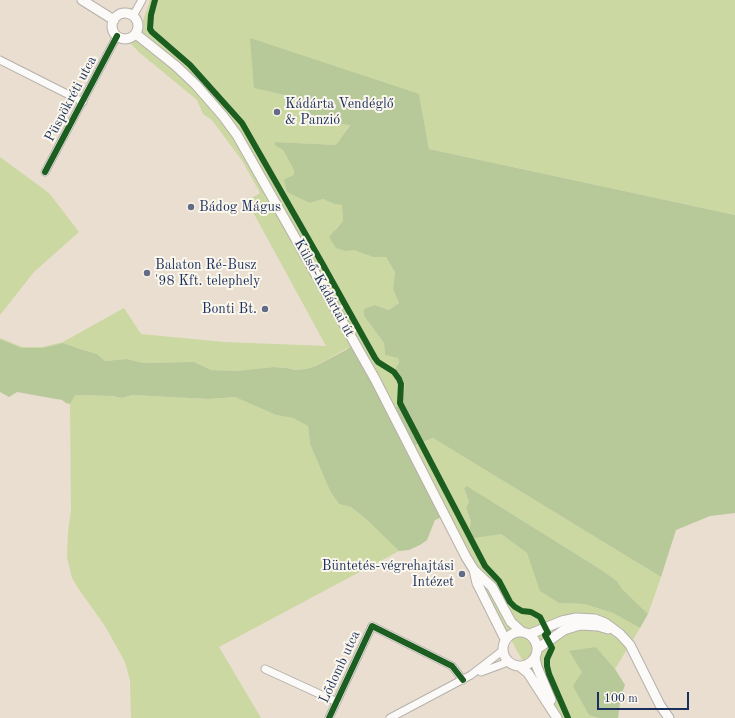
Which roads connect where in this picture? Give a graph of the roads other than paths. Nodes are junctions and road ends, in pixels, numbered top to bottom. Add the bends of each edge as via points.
1 (82, 0) edge
2 (142, 0) edge
3 (133, 16) junction
4 (114, 20) junction
5 (136, 34) junction
6 (117, 36) junction
7 (0, 60) edge
8 (83, 102) junction
9 (46, 172) dead end
10 (474, 570) junction
11 (614, 630) junction
12 (521, 631) junction
13 (530, 634) junction
14 (505, 639) junction
15 (538, 649) junction
16 (502, 651) junction
17 (535, 658) junction
18 (508, 662) junction
19 (519, 666) junction
20 (265, 669) dead end
21 (471, 675) junction
22 (462, 680) junction
23 (336, 702) junction
24 (329, 718) edge
25 (390, 718) edge
26 (558, 718) edge
27 (669, 718) edge

1 - 4 main road
2 - 3 street
3 - 4 main road via 124,13
3 - 5 main road via 138,23
4 - 6 main road via 113,29
5 - 6 main road via 126,39
5 - 10 main road, Külső-Kádártai út via 196,85 237,135 375,379
6 - 8 street, Püspökréti utca
7 - 8 street
8 - 9 street, Püspökréti utca
10 - 12 main road, Külső-Kádártai út via 492,588 511,622
10 - 14 main road, Külső-Kádártai út via 477,584
11 - 13 main road via 595,618 576,618
11 - 15 main road via 580,625 564,630
11 - 27 main road via 626,639 635,652 654,694
12 - 13 main road
12 - 14 main road via 511,633
13 - 15 main road
14 - 16 main road
15 - 17 main road
16 - 18 main road
16 - 21 street
17 - 19 main road via 528,664
17 - 26 main road
18 - 19 main road
18 - 21 street
19 - 26 main road via 528,673
20 - 23 street
21 - 22 street
22 - 23 street, Lődomb utca via 452,666 372,626
22 - 25 street
23 - 24 street, Lődomb utca

